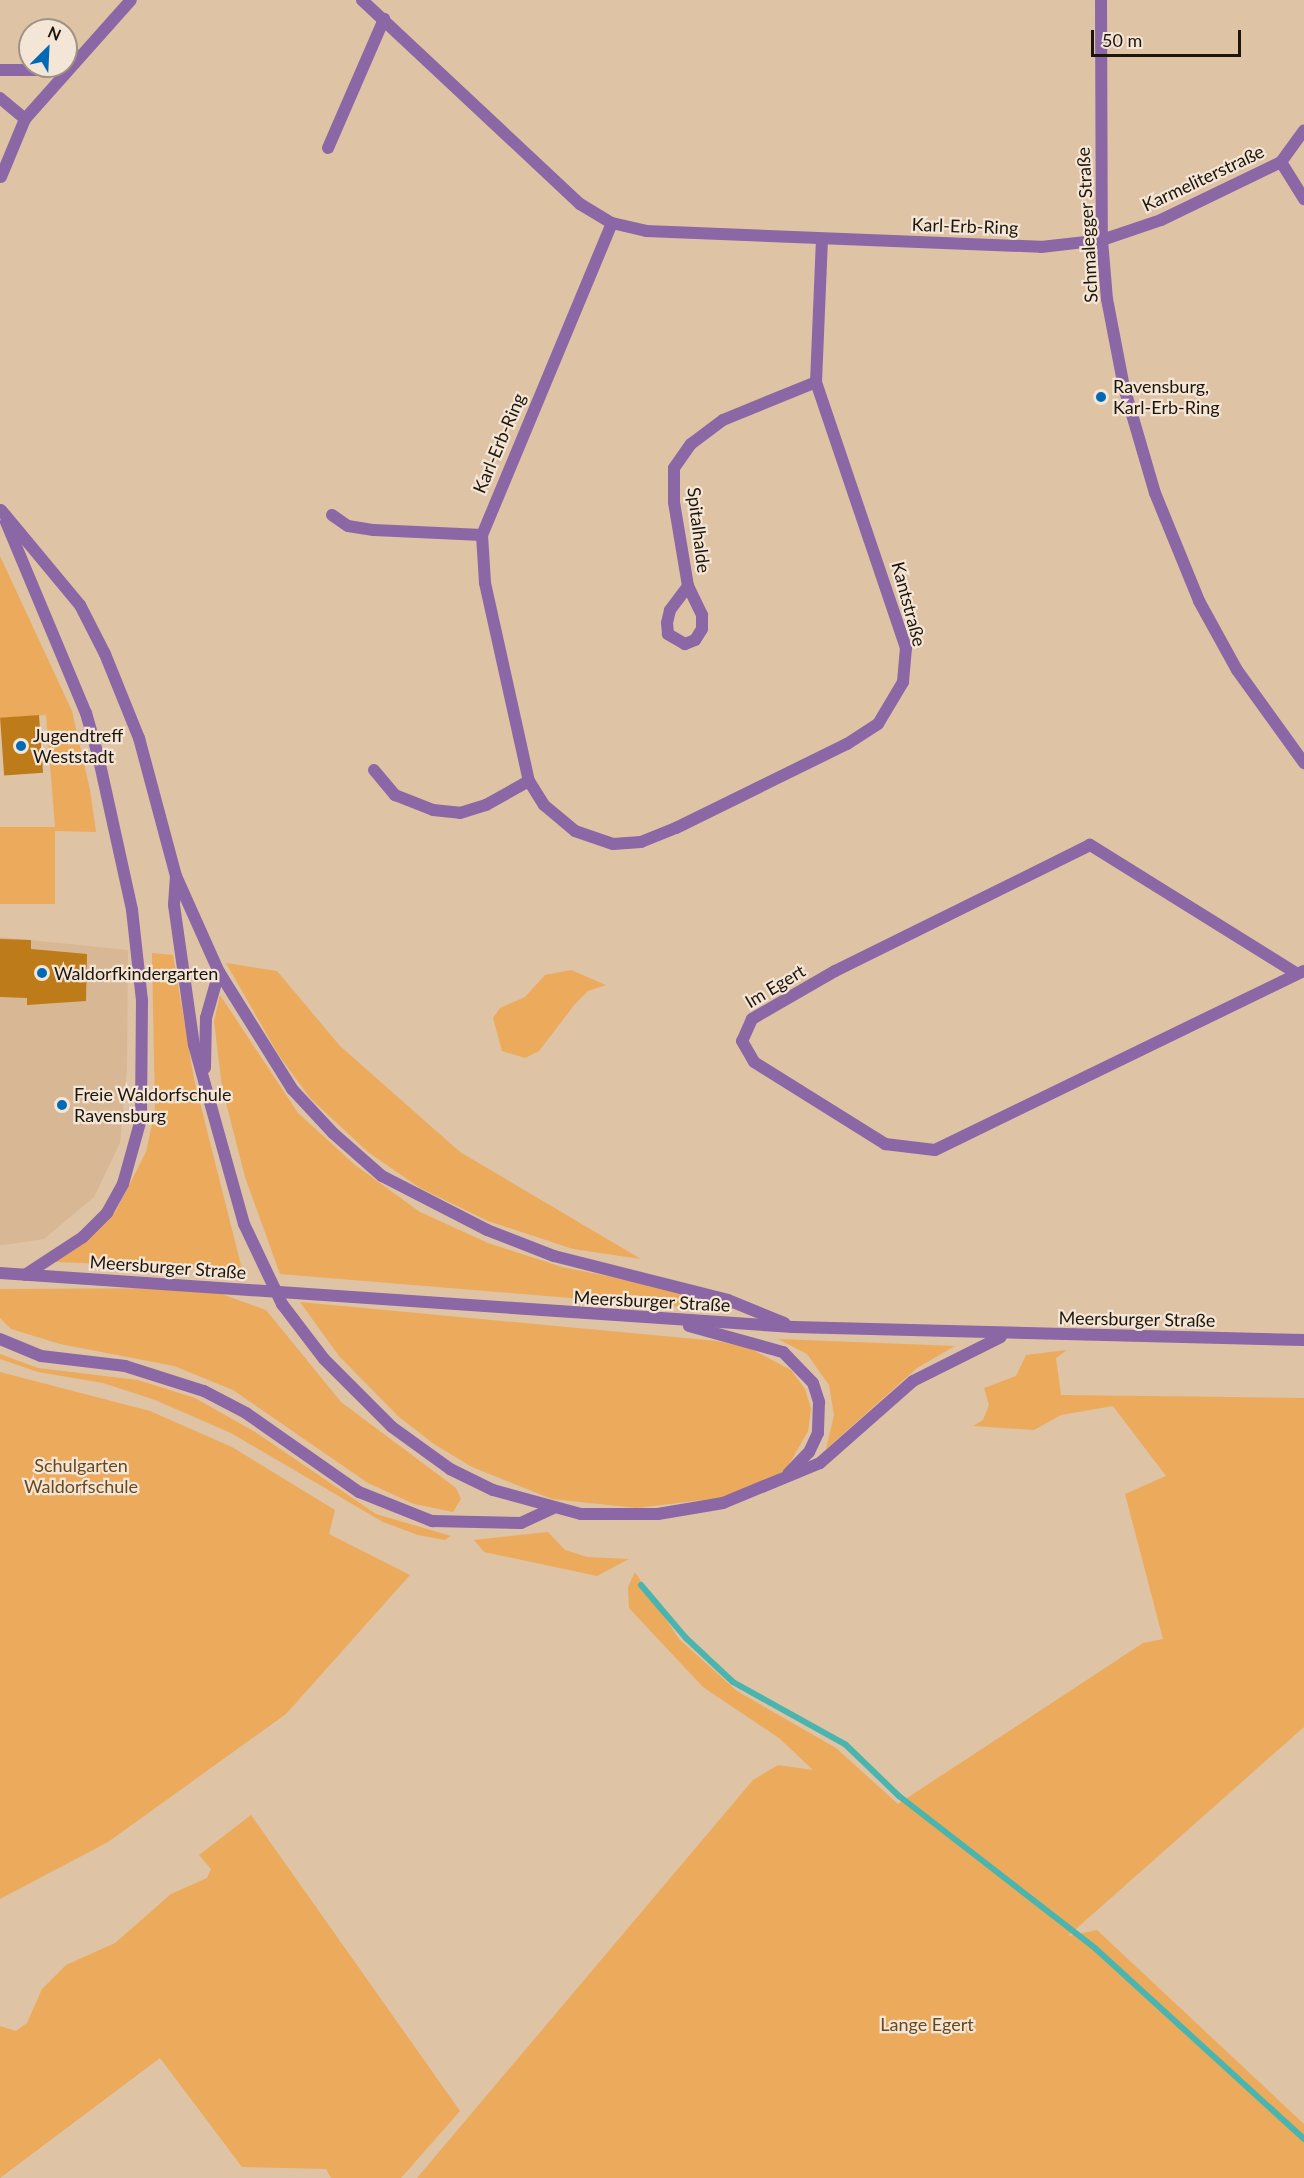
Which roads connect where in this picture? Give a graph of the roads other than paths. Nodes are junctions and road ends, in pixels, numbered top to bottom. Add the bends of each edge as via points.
1 (131, 0) edge
2 (362, 0) edge
3 (1101, 0) edge
4 (384, 19) junction
5 (78, 55) edge
6 (0, 70) edge
7 (18, 70) edge
8 (58, 78) edge
9 (0, 98) edge
10 (25, 119) junction
11 (1304, 130) edge
12 (328, 148) dead end
13 (1281, 162) junction
14 (2, 177) dead end
15 (1304, 199) edge
16 (612, 224) junction
17 (822, 239) junction
18 (1102, 240) junction
19 (816, 382) junction
20 (0, 510) edge
21 (332, 514) dead end
22 (482, 535) junction
23 (688, 586) dead end
24 (1304, 763) edge
25 (374, 770) dead end
26 (529, 781) junction
27 (176, 876) junction
28 (219, 972) junction
29 (1300, 972) edge
30 (205, 1079) junction
31 (0, 1273) edge
32 (25, 1275) junction
33 (665, 1319) junction
34 (793, 1327) junction
35 (1004, 1336) junction
36 (0, 1339) edge
37 (1304, 1340) edge
38 (785, 1478) junction
39 (553, 1508) junction

1 - 5 street
2 - 4 street, Karl-Erb-Ring
3 - 18 street, Schmalegger Straße
4 - 12 street
4 - 16 street, Karl-Erb-Ring via 580,204
6 - 7 street
8 - 10 street
9 - 10 street
10 - 14 street
11 - 13 street, Karmeliterstraße
13 - 15 street
13 - 18 street, Karmeliterstraße via 1161,220
16 - 17 street, Karl-Erb-Ring via 646,231
16 - 22 street, Karl-Erb-Ring
17 - 18 street, Karl-Erb-Ring via 1041,247
17 - 19 street, Kantstraße
18 - 24 street, Schmalegger Straße via 1107,299 1124,387 1170,537 1218,638
19 - 23 street, Spitalhalde via 723,420 691,444 674,468 674,502
19 - 26 street, Kantstraße via 906,648 903,682 884,717 847,744 641,842 613,844 575,831 544,805
20 - 27 street via 80,605 105,654 139,738
20 - 32 street via 86,713 132,910 142,1000 141,1119 123,1184 106,1213 83,1237
21 - 22 street via 348,526 374,530
22 - 26 street, Kantstraße via 485,583
25 - 26 street via 395,795 433,810 459,813 486,805
27 - 28 street
27 - 30 street via 174,905 186,1005
28 - 30 street via 206,1018
28 - 34 street via 292,1089 382,1176 487,1230 554,1256 728,1300
29 - 29 street, Im Egert via 1090,845 835,971 752,1019 742,1041 754,1062 885,1143 934,1150
30 - 39 street via 244,1224 282,1304 324,1359 365,1403 419,1449 486,1487
31 - 32 street, Meersburger Straße
32 - 33 street, Meersburger Straße
33 - 34 street, Meersburger Straße
33 - 38 street via 783,1352 807,1375 819,1402 818,1433 809,1452
34 - 35 street, Meersburger Straße
35 - 37 street, Meersburger Straße
35 - 38 street via 913,1381 820,1463
36 - 39 street via 41,1356 124,1366 204,1391 246,1413 359,1492 410,1514 487,1525 521,1523
38 - 39 street via 723,1503 658,1514 608,1515

